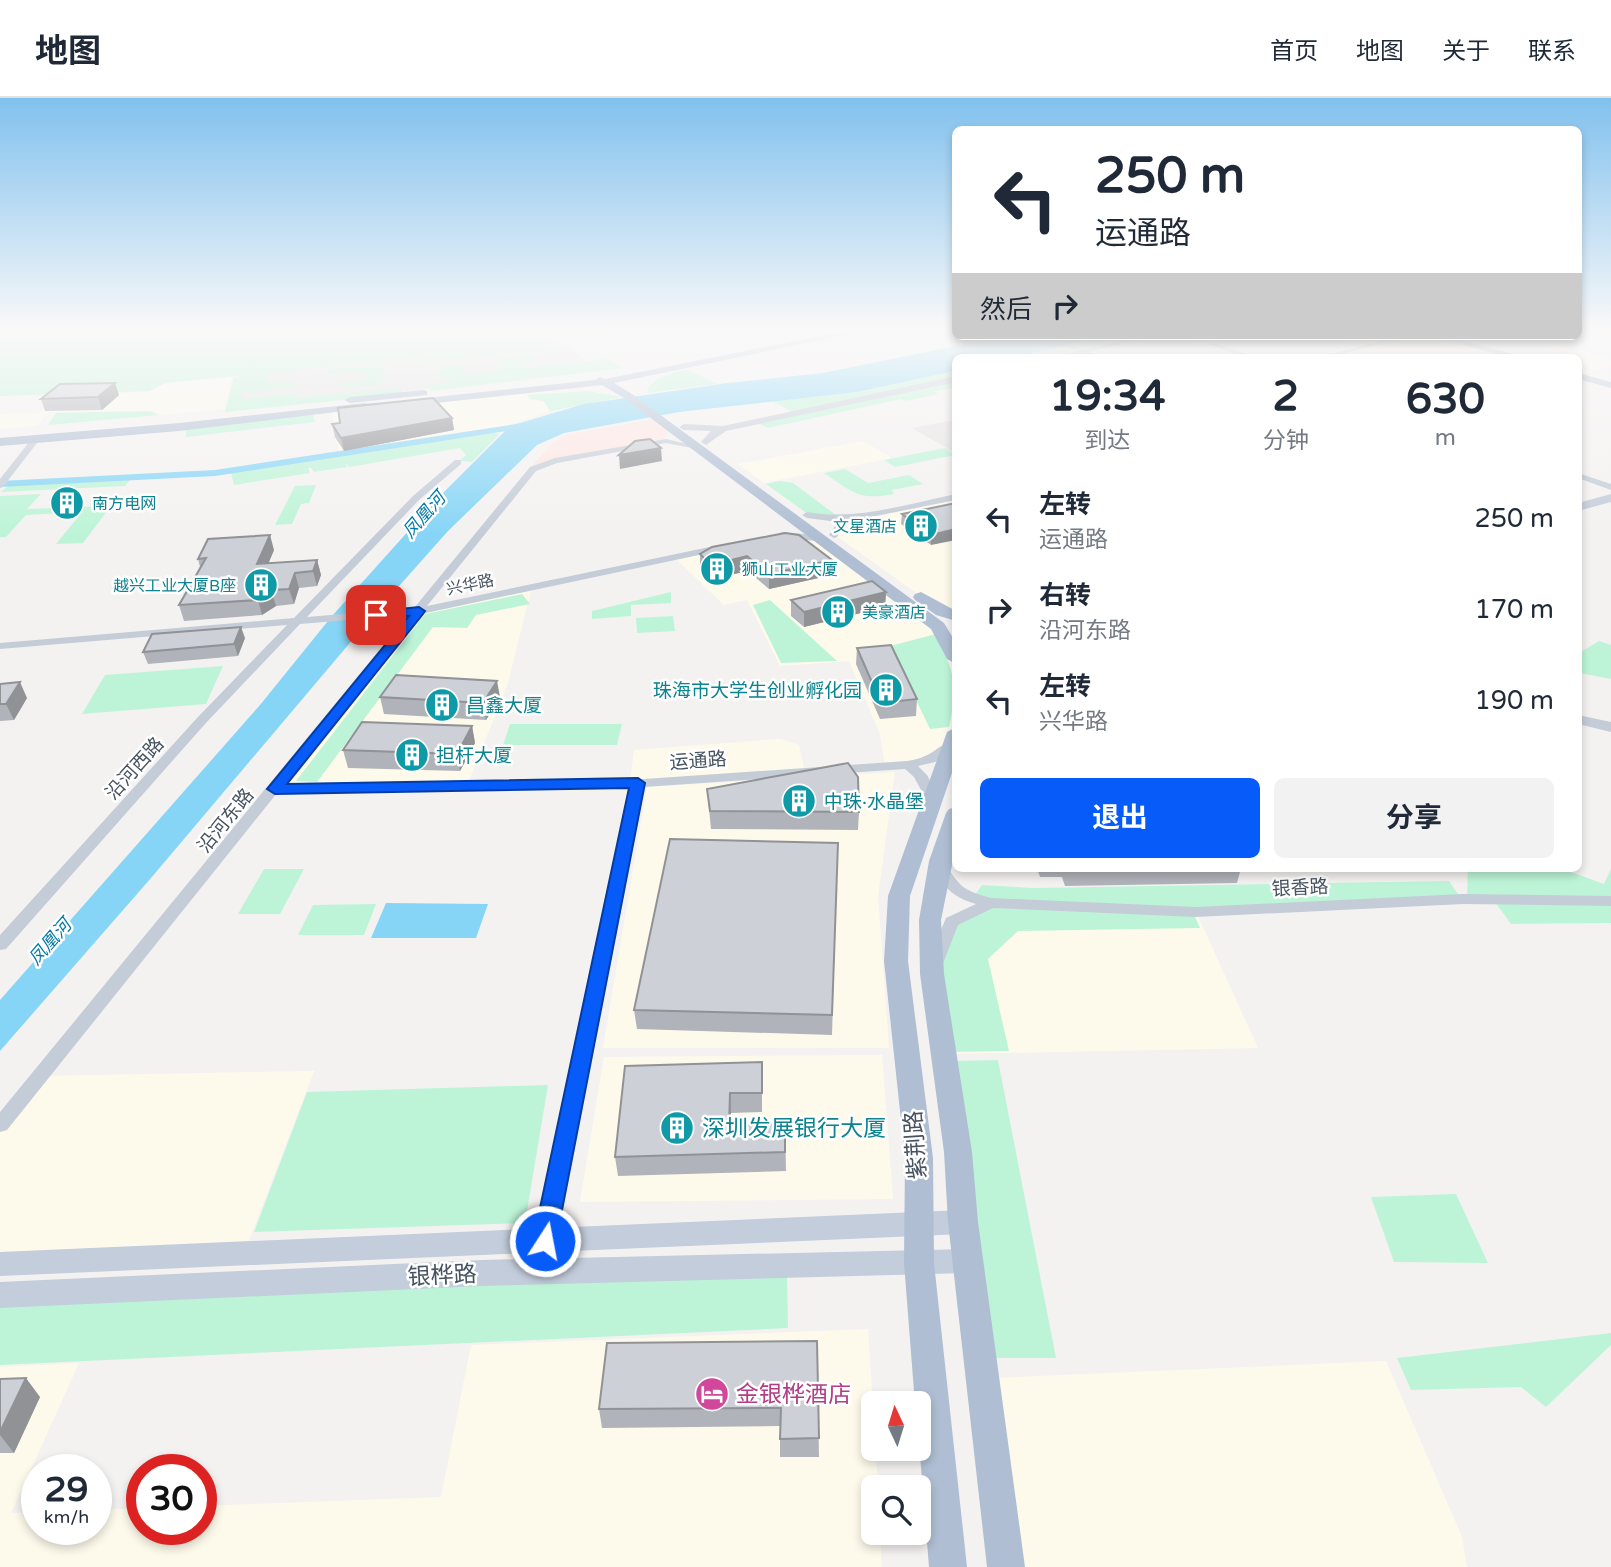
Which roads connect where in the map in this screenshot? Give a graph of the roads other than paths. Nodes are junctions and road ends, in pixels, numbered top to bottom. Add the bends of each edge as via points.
1 (368, 399) edge
2 (459, 399) edge
3 (636, 399) edge
4 (865, 399) edge
5 (723, 429) junction
6 (0, 434) edge
7 (692, 437) junction
8 (36, 439) junction
9 (0, 442) edge
10 (666, 442) junction
11 (458, 462) dead end
12 (1582, 476) edge
13 (1, 483) edge
14 (1611, 487) edge
15 (952, 498) edge
16 (1611, 498) edge
17 (1582, 506) edge
18 (800, 518) junction
19 (848, 519) junction
20 (834, 535) junction
21 (816, 538) junction
22 (739, 544) edge
23 (419, 611) junction
24 (952, 616) edge
25 (300, 621) junction
26 (952, 645) edge
27 (0, 646) edge
28 (1582, 720) edge
29 (1611, 727) edge
30 (952, 740) edge
31 (952, 742) edge
32 (908, 765) junction
33 (638, 783) junction
34 (275, 789) junction
35 (932, 798) junction
36 (952, 825) edge
37 (940, 861) junction
38 (1611, 901) edge
39 (991, 903) junction
40 (0, 945) edge
41 (932, 974) junction
42 (0, 1125) edge
43 (963, 1222) junction
44 (917, 1225) junction
45 (545, 1241) junction
46 (968, 1261) junction
47 (919, 1263) junction
48 (0, 1264) edge
49 (0, 1295) edge
50 (948, 1567) edge
51 (1006, 1567) edge

1 - 6 main road
2 - 8 main road
3 - 7 main road
4 - 5 street
5 - 7 street
5 - 7 street
7 - 10 street, 沿河东路
7 - 10 street
7 - 18 main road
8 - 9 main road
8 - 13 street
10 - 23 street, 沿河东路 via 533,469
11 - 25 street, 沿河西路 via 415,498
12 - 14 street
15 - 19 street
16 - 17 main road
18 - 19 street
18 - 20 main road
18 - 21 main road
18 - 21 street via 777,535
19 - 20 street
20 - 24 main road
21 - 26 main road via 938,626
22 - 23 street, 兴华路
23 - 25 street, 兴华路
23 - 34 street, 沿河东路
25 - 27 street, 兴华路
25 - 40 street, 沿河西路 via 201,720
28 - 29 street
30 - 32 street, 运通路 via 930,760
31 - 35 main road, 紫荆路
32 - 33 street, 运通路
32 - 35 street via 920,775
33 - 34 street, 运通路
33 - 45 street
34 - 42 street, 沿河东路
35 - 44 main road, 紫荆路 via 899,896 896,961 919,1158
36 - 37 main road, 紫荆路
37 - 39 street via 948,885
37 - 41 main road, 紫荆路 via 930,920
38 - 39 street, 银香路 via 1463,899 1196,912
39 - 41 street via 951,922
41 - 43 main road, 紫荆路 via 958,1152
43 - 44 main road, 银桦路
43 - 46 main road, 紫荆路
44 - 45 main road, 银桦路
44 - 47 main road, 紫荆路
45 - 48 main road, 银桦路
46 - 47 main road, 银桦路
46 - 51 main road, 紫荆路
47 - 49 main road, 银桦路 via 481,1273
47 - 50 main road, 紫荆路

